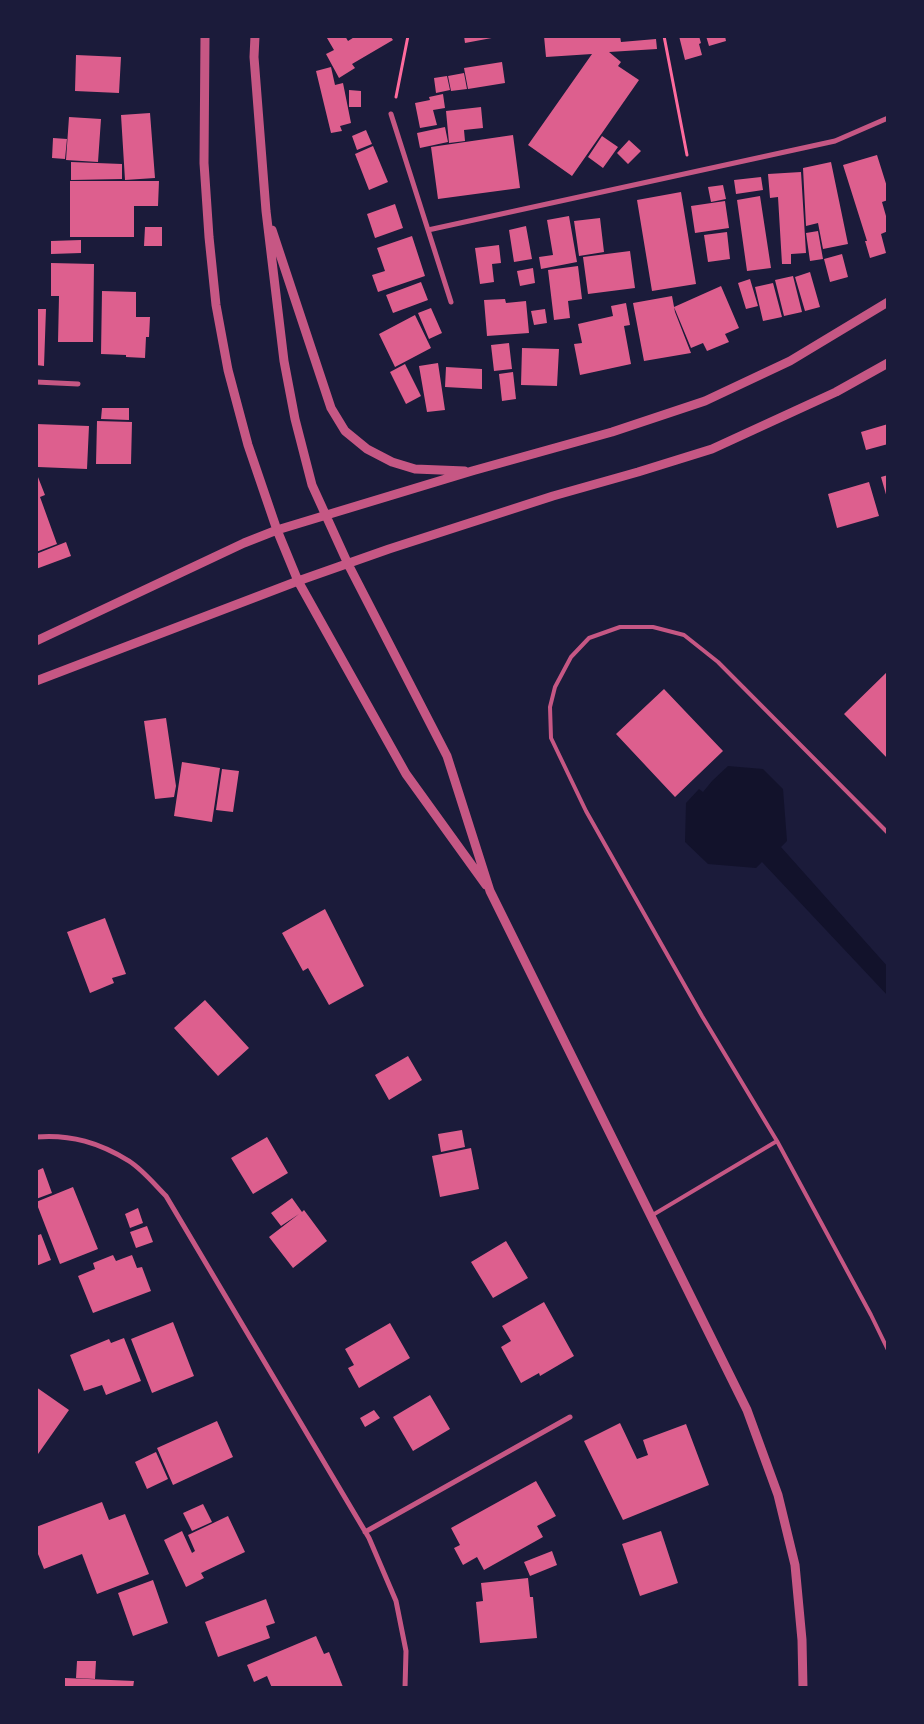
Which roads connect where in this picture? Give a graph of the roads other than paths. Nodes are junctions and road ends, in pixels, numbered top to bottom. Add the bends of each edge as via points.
1 (205, 36) edge
2 (255, 36) edge
3 (392, 114) road end
4 (888, 118) edge
5 (266, 212) junction
6 (428, 230) junction
7 (451, 302) dead end
8 (888, 302) edge
9 (888, 363) edge
10 (36, 382) edge
11 (78, 384) dead end
12 (472, 471) junction
13 (325, 516) junction
14 (277, 530) junction
15 (348, 564) junction
16 (298, 581) junction
17 (36, 641) edge
18 (36, 681) edge
19 (888, 833) edge
20 (490, 891) junction
21 (36, 1137) edge
22 (778, 1141) junction
23 (651, 1216) junction
24 (888, 1350) edge
25 (570, 1417) dead end
26 (365, 1532) junction
27 (405, 1688) edge
28 (803, 1688) edge

1 - 14 street via 204,163 216,305 228,370 248,445
2 - 5 street
3 - 6 street
4 - 6 street via 835,141
5 - 12 street via 332,408 345,431 366,449 392,462 415,469
5 - 13 street via 284,360 295,419 312,485
6 - 7 street
8 - 12 street via 790,361 705,401 612,432
9 - 15 street via 836,392 712,448
10 - 11 street
12 - 13 street
13 - 14 street
13 - 15 street
14 - 16 street
14 - 17 street
15 - 16 street
15 - 20 street via 447,756
16 - 18 street
16 - 20 street via 406,774
19 - 22 lane via 718,662 684,636 654,627 620,627 589,638 571,657 555,687 550,707 551,738 586,811 702,1016
20 - 23 street
21 - 26 street via 58,1135 93,1143 130,1162 166,1196
22 - 23 lane
22 - 24 lane
23 - 28 street via 747,1410 778,1495 795,1565
25 - 26 street
26 - 27 street via 396,1601 406,1651

